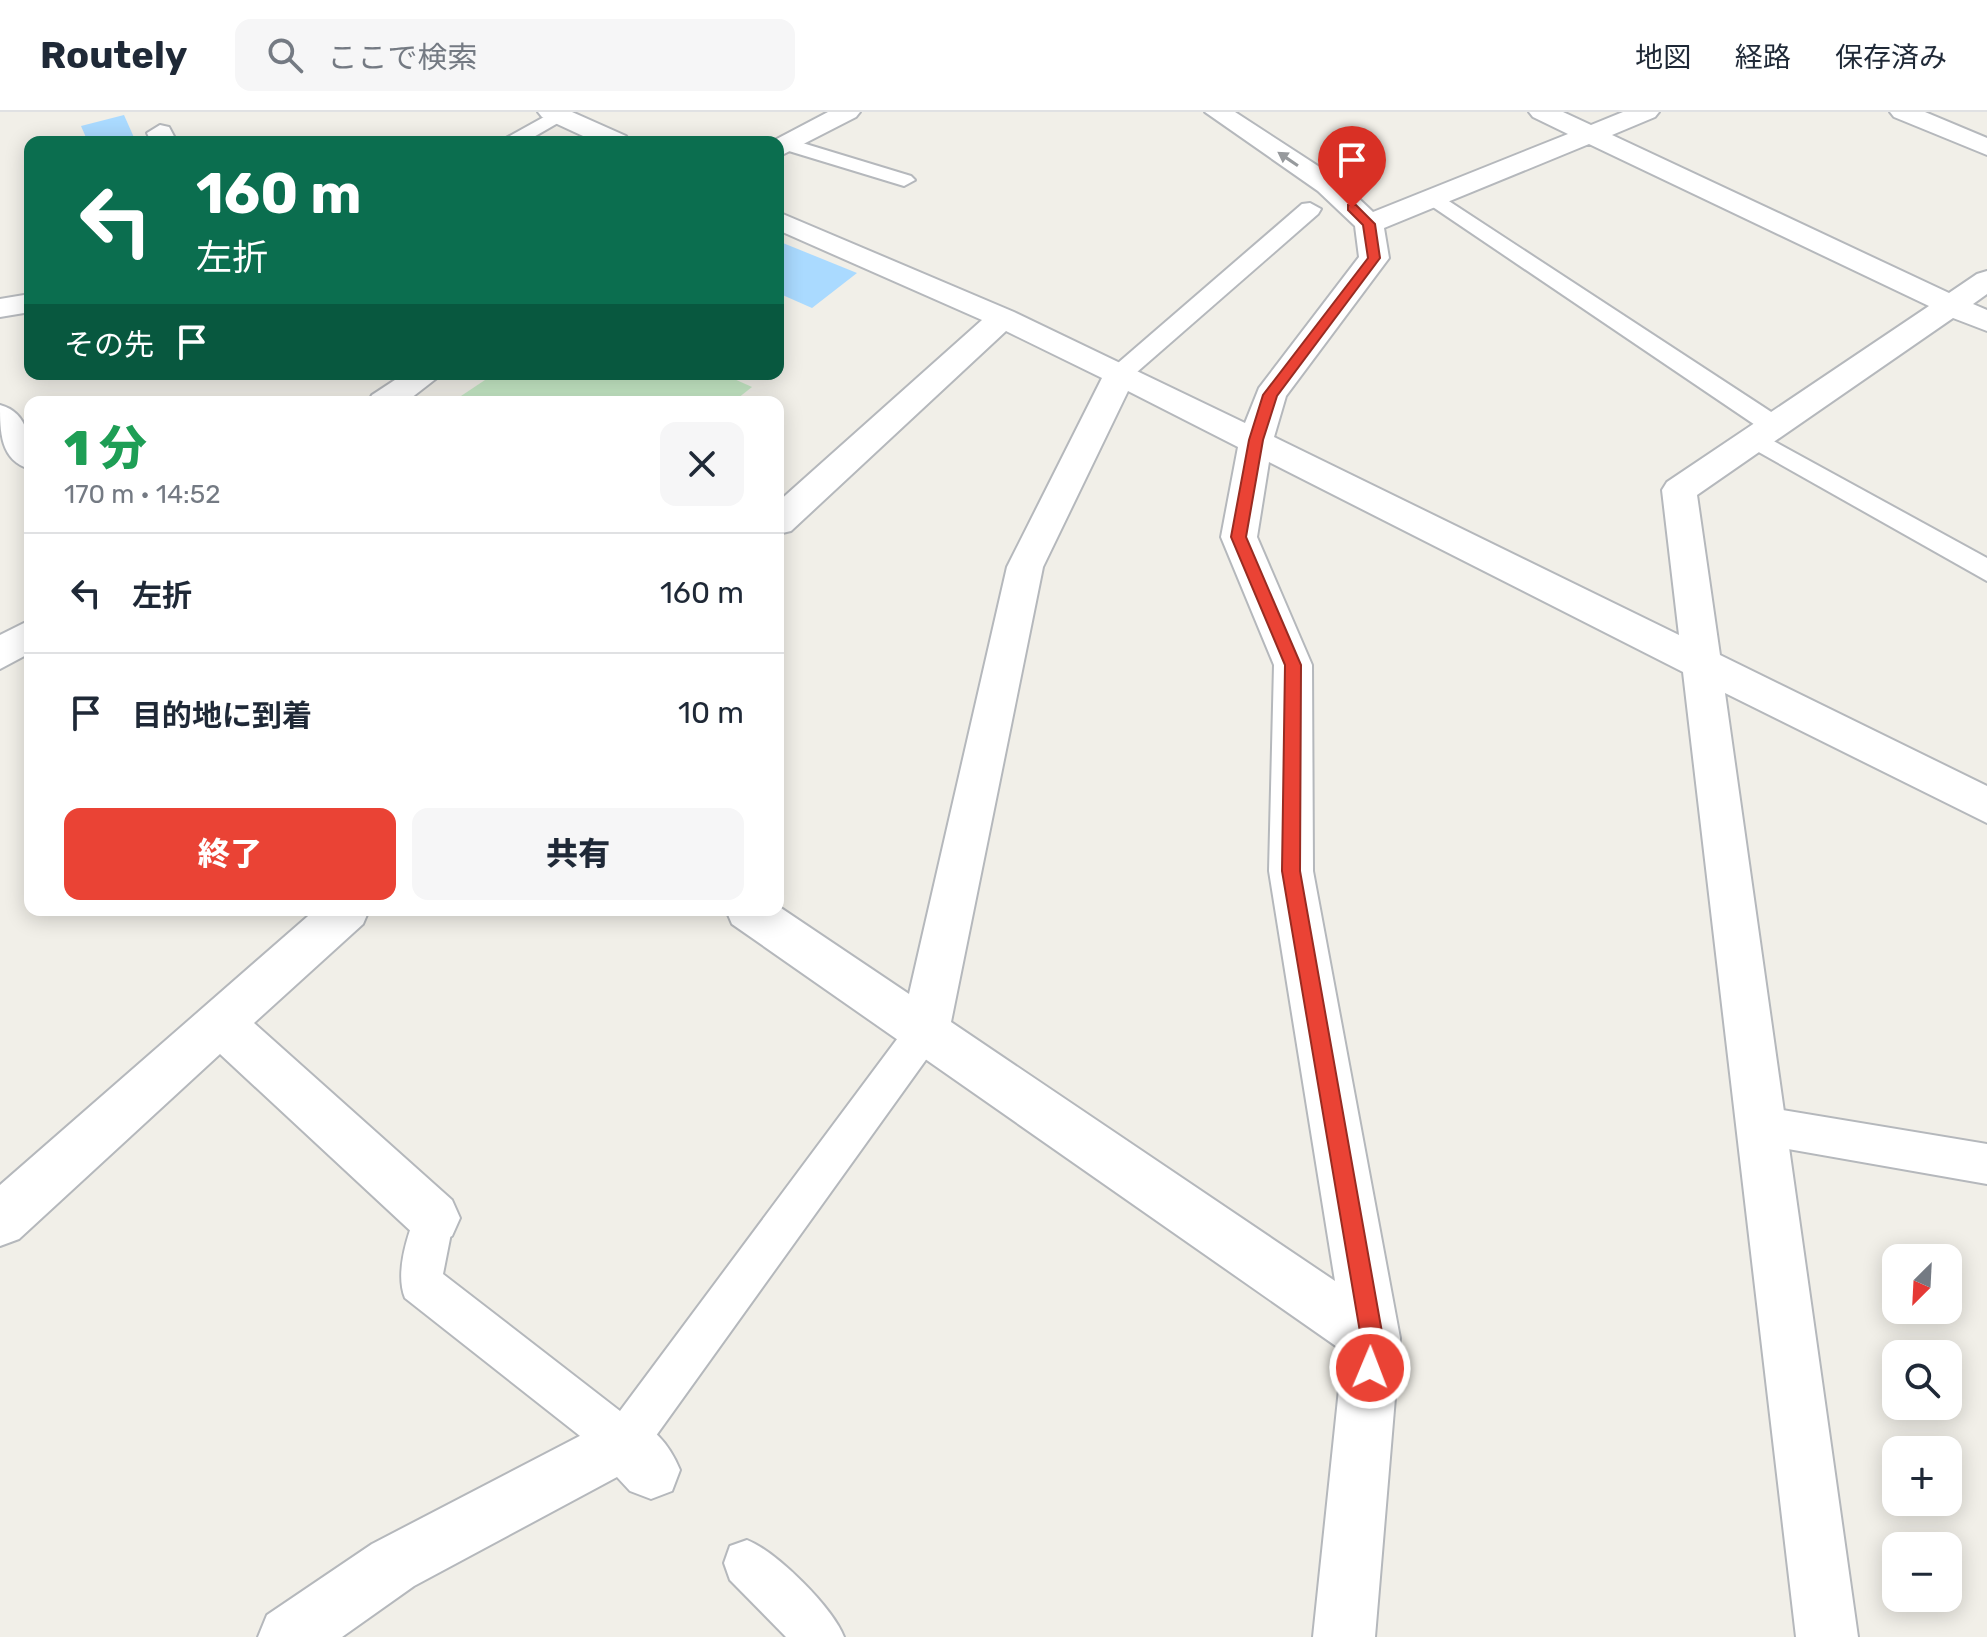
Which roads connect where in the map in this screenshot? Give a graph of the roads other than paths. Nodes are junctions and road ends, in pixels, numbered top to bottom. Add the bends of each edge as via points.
1 (847, 112) edge
2 (1218, 112) edge
3 (1542, 112) edge
4 (1646, 112) edge
5 (1903, 112) edge
6 (555, 114) edge
7 (1591, 135) junction
8 (519, 136) edge
9 (604, 136) edge
10 (784, 145) edge
11 (784, 147) edge
12 (1987, 147) edge
13 (904, 180) dead end
14 (1435, 198) junction
15 (1310, 209) dead end
16 (784, 223) edge
17 (1369, 224) junction
18 (1987, 280) edge
19 (24, 304) edge
20 (0, 308) edge
21 (1968, 313) edge
22 (1003, 318) junction
23 (1120, 374) junction
24 (417, 380) edge
25 (393, 396) edge
26 (0, 416) edge
27 (1767, 434) junction
28 (1256, 440) junction
29 (24, 450) edge
30 (784, 517) edge
31 (1987, 571) edge
32 (24, 638) edge
33 (0, 654) edge
34 (1699, 662) junction
35 (1987, 806) edge
36 (340, 916) edge
37 (757, 916) edge
38 (220, 1023) junction
39 (925, 1031) junction
40 (1759, 1125) junction
41 (1987, 1164) edge
42 (434, 1218) joint
43 (0, 1220) edge
44 (1372, 1338) junction
45 (637, 1456) junction
46 (747, 1563) dead end
47 (289, 1637) edge
48 (820, 1637) edge
49 (1344, 1637) edge
50 (1827, 1637) edge

1 - 10 street
17 -> 2 street via 1328,185
3 - 7 street
4 - 7 street
5 - 12 street
6 - 8 lane
6 - 9 street
7 - 14 street
7 - 21 street
11 - 13 lane
14 - 17 street
14 - 27 lane
15 - 23 lane
16 - 22 street
17 - 28 street via 1374,258 1270,395
18 - 21 street
19 - 20 street
21 - 27 street
22 - 23 street
22 - 30 street
23 - 28 street
23 - 39 street via 1025,567
24 - 25 street
26 - 29 street
27 - 31 lane
27 - 34 street via 1679,490
28 - 34 street
28 - 44 street via 1239,537 1293,665 1291,871
32 - 33 street
34 - 35 street
34 - 40 street
36 - 38 street
37 - 39 street
38 - 42 street
38 - 43 street
39 - 44 street
39 - 45 lane
40 - 41 lane
40 - 50 street
42 - 45 lane via 420,1283
44 - 49 street
45 - 47 street via 393,1565
46 - 48 lane

